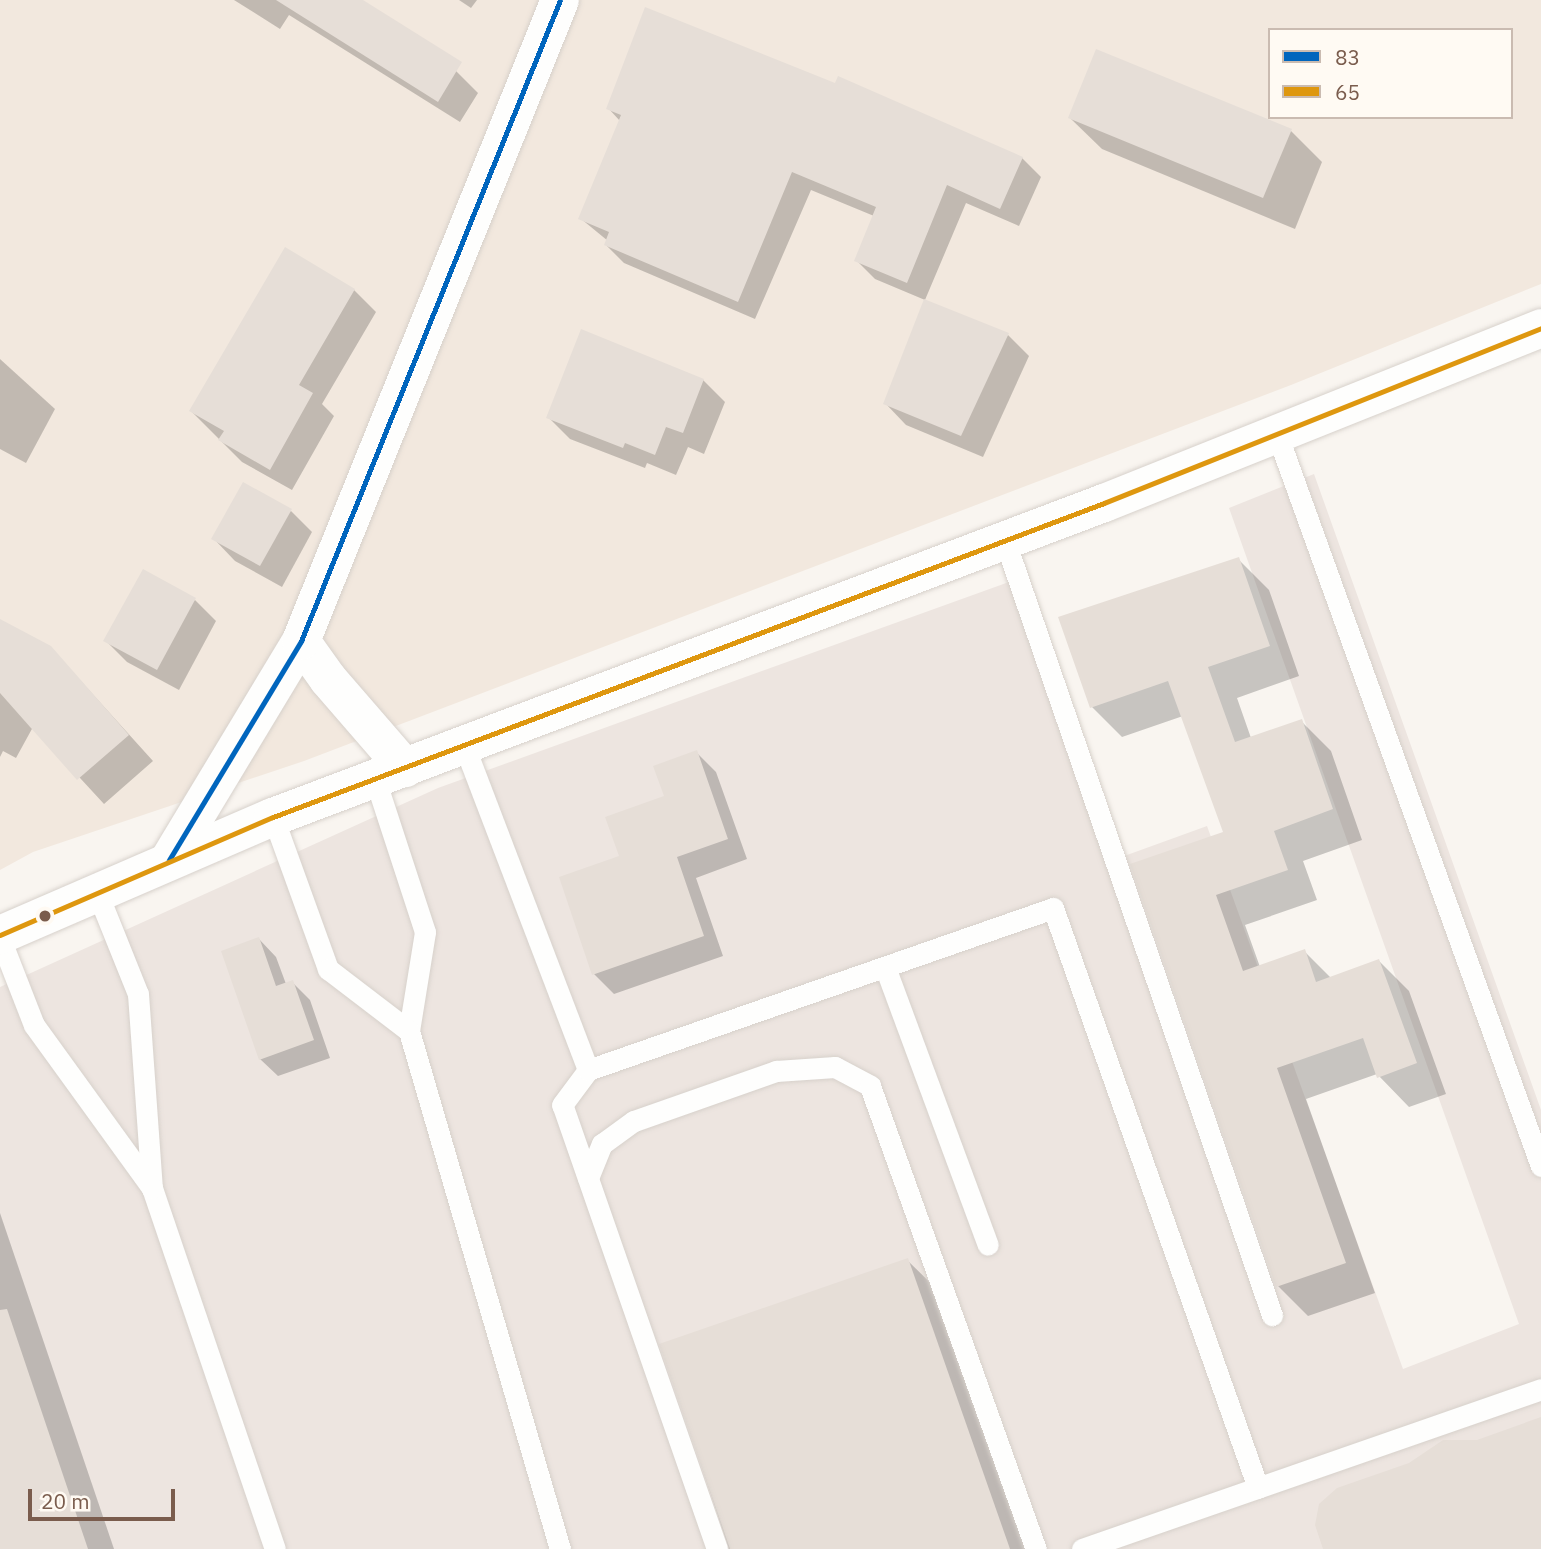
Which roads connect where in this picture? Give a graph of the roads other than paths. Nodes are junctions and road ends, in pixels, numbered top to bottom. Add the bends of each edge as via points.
1 (560, 0) edge
2 (1541, 328) edge
3 (1278, 434) junction
4 (1005, 541) junction
5 (301, 640) junction
6 (464, 745) junction
7 (390, 774) junction
8 (273, 817) junction
9 (169, 860) junction
10 (97, 892) junction
11 (0, 937) edge
12 (885, 967) junction
13 (409, 1031) junction
14 (588, 1070) junction
15 (1541, 1166) edge
16 (588, 1178) junction
17 (152, 1188) junction
18 (988, 1245) dead end
19 (1272, 1315) dead end
20 (1541, 1390) edge
21 (1258, 1488) junction
22 (275, 1549) edge
23 (560, 1549) edge
24 (717, 1549) edge
25 (1036, 1549) edge
26 (1082, 1549) edge

1 - 5 street
2 - 3 street
3 - 4 street
3 - 15 lane
4 - 6 street
4 - 19 lane
5 - 7 street
5 - 9 street
6 - 7 street
6 - 14 lane
7 - 8 street
7 - 13 lane via 425,932
8 - 9 street
8 - 13 lane via 328,969
9 - 10 street
10 - 11 street
10 - 17 lane via 138,994
11 - 17 lane via 34,1025
12 - 14 lane
12 - 18 lane
12 - 21 lane via 1052,908
13 - 23 lane
14 - 16 lane via 562,1105
16 - 24 lane
16 - 25 lane via 603,1144 634,1121 776,1071 835,1067 870,1086
17 - 22 lane
20 - 21 lane
21 - 26 lane

